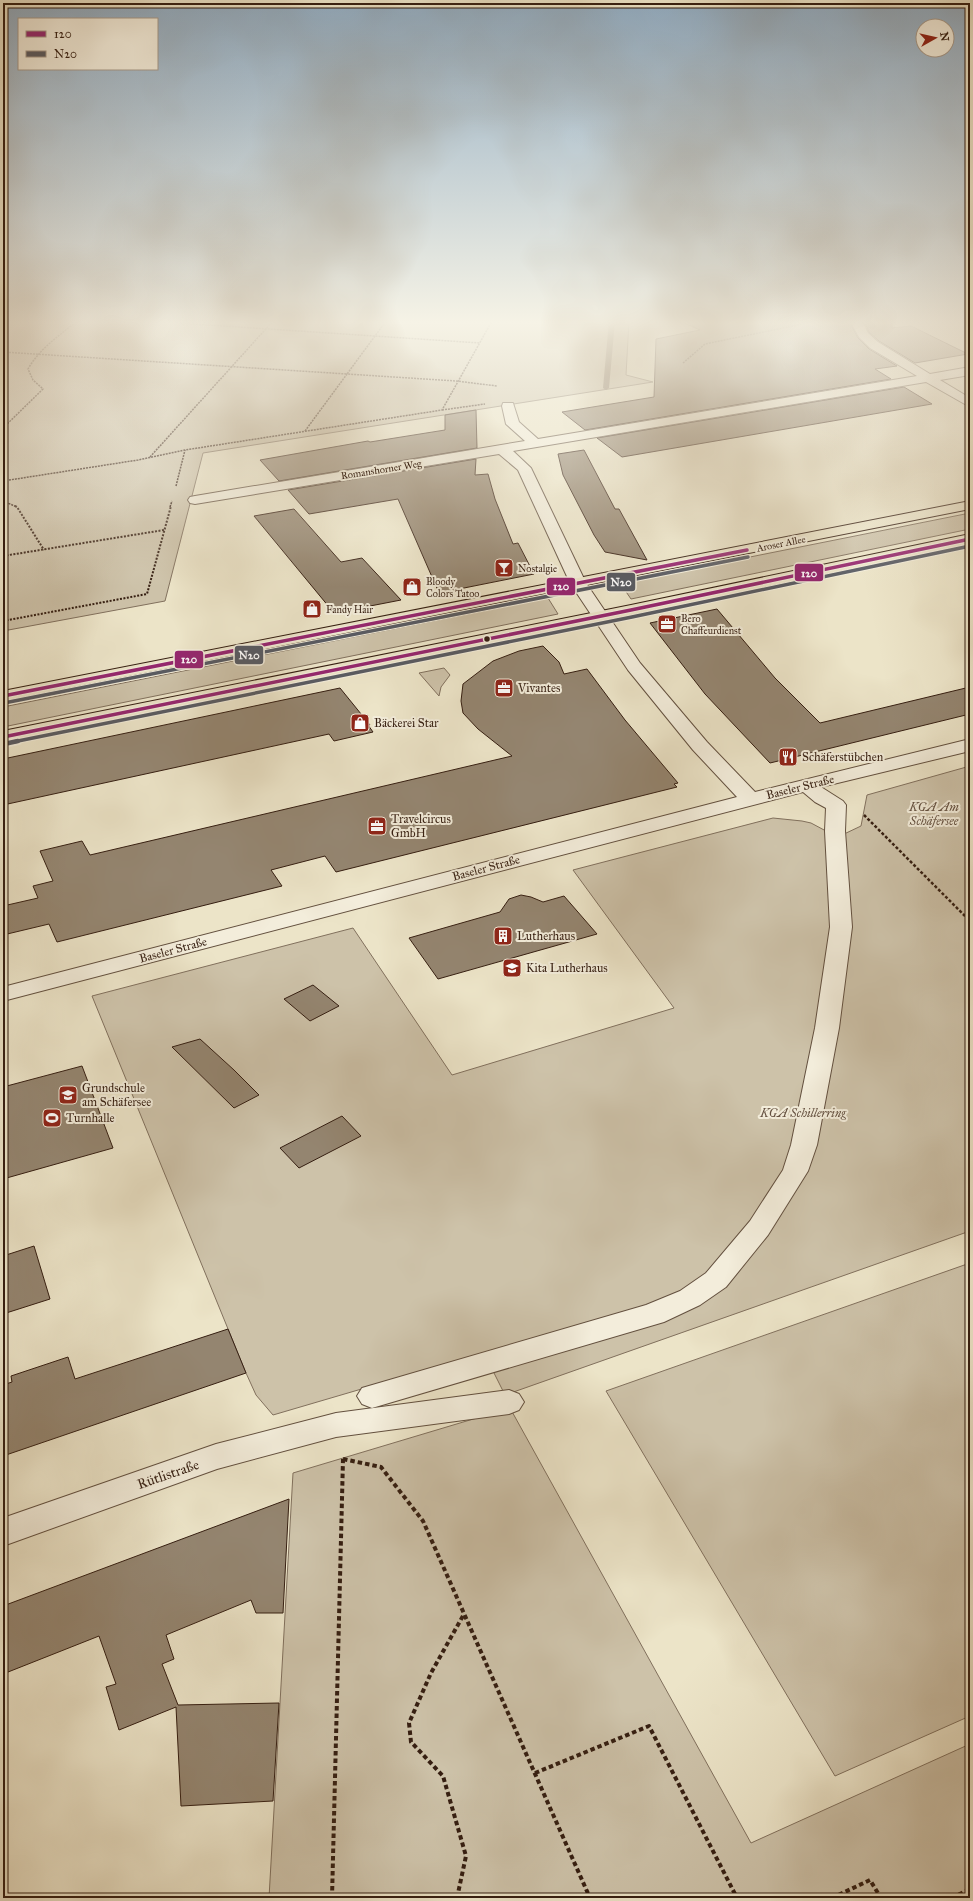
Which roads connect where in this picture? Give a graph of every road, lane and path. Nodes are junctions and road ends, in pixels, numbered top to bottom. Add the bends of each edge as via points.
1 (22, 410) edge
2 (193, 410) edge
3 (321, 410) edge
4 (442, 410) edge
5 (509, 410) edge
6 (740, 410) edge
7 (3, 428) edge
8 (305, 431) junction
9 (536, 444) junction
10 (503, 450) junction
11 (150, 457) junction
12 (3, 481) edge
13 (195, 500) dead end
14 (3, 501) edge
15 (970, 505) edge
16 (970, 539) edge
17 (44, 550) junction
18 (3, 556) edge
19 (578, 583) junction
20 (600, 616) junction
21 (3, 621) edge
22 (3, 696) edge
23 (3, 737) edge
24 (969, 747) edge
25 (806, 786) junction
26 (751, 800) junction
27 (836, 805) junction
28 (970, 921) edge
29 (3, 994) edge
30 (372, 1396) dead end
31 (509, 1402) dead end
32 (3, 1532) edge
33 (464, 1614) junction
34 (535, 1774) junction
35 (970, 1889) edge
36 (332, 1898) edge
37 (457, 1898) edge
38 (590, 1898) edge
39 (737, 1898) edge
40 (832, 1898) edge
41 (881, 1898) edge
42 (952, 1898) edge

1 - 7 path
2 - 11 path
3 - 8 path
4 - 8 path
5 - 9 street via 513,424
6 - 9 street, Romanshorner Weg
8 - 11 path
9 - 10 street, Romanshorner Weg
10 - 13 street, Romanshorner Weg
10 - 19 street via 524,468
11 - 12 path
14 - 17 path via 17,507
15 - 19 main road, Aroser Allee
16 - 20 main road
17 - 18 path
17 - 21 path via 164,530 147,594
19 - 20 street
19 - 22 main road, Aroser Allee
20 - 23 main road
20 - 26 street via 634,666 664,703
24 - 25 street, Baseler Straße
25 - 26 street, Baseler Straße
25 - 27 street
26 - 29 street, Baseler Straße
27 - 28 path via 864,814
27 - 30 street via 835,831 841,927 827,1028 804,1145 795,1171 759,1228 716,1280 690,1298 654,1314
31 - 32 street, Rütlistraße via 336,1425 216,1457
33 - 34 path
33 - 36 path via 423,1521 382,1468 343,1459
33 - 37 path via 431,1673 409,1723 411,1742 443,1776 466,1856
34 - 38 path
34 - 39 path via 648,1726
35 - 42 path
40 - 41 path via 870,1880

